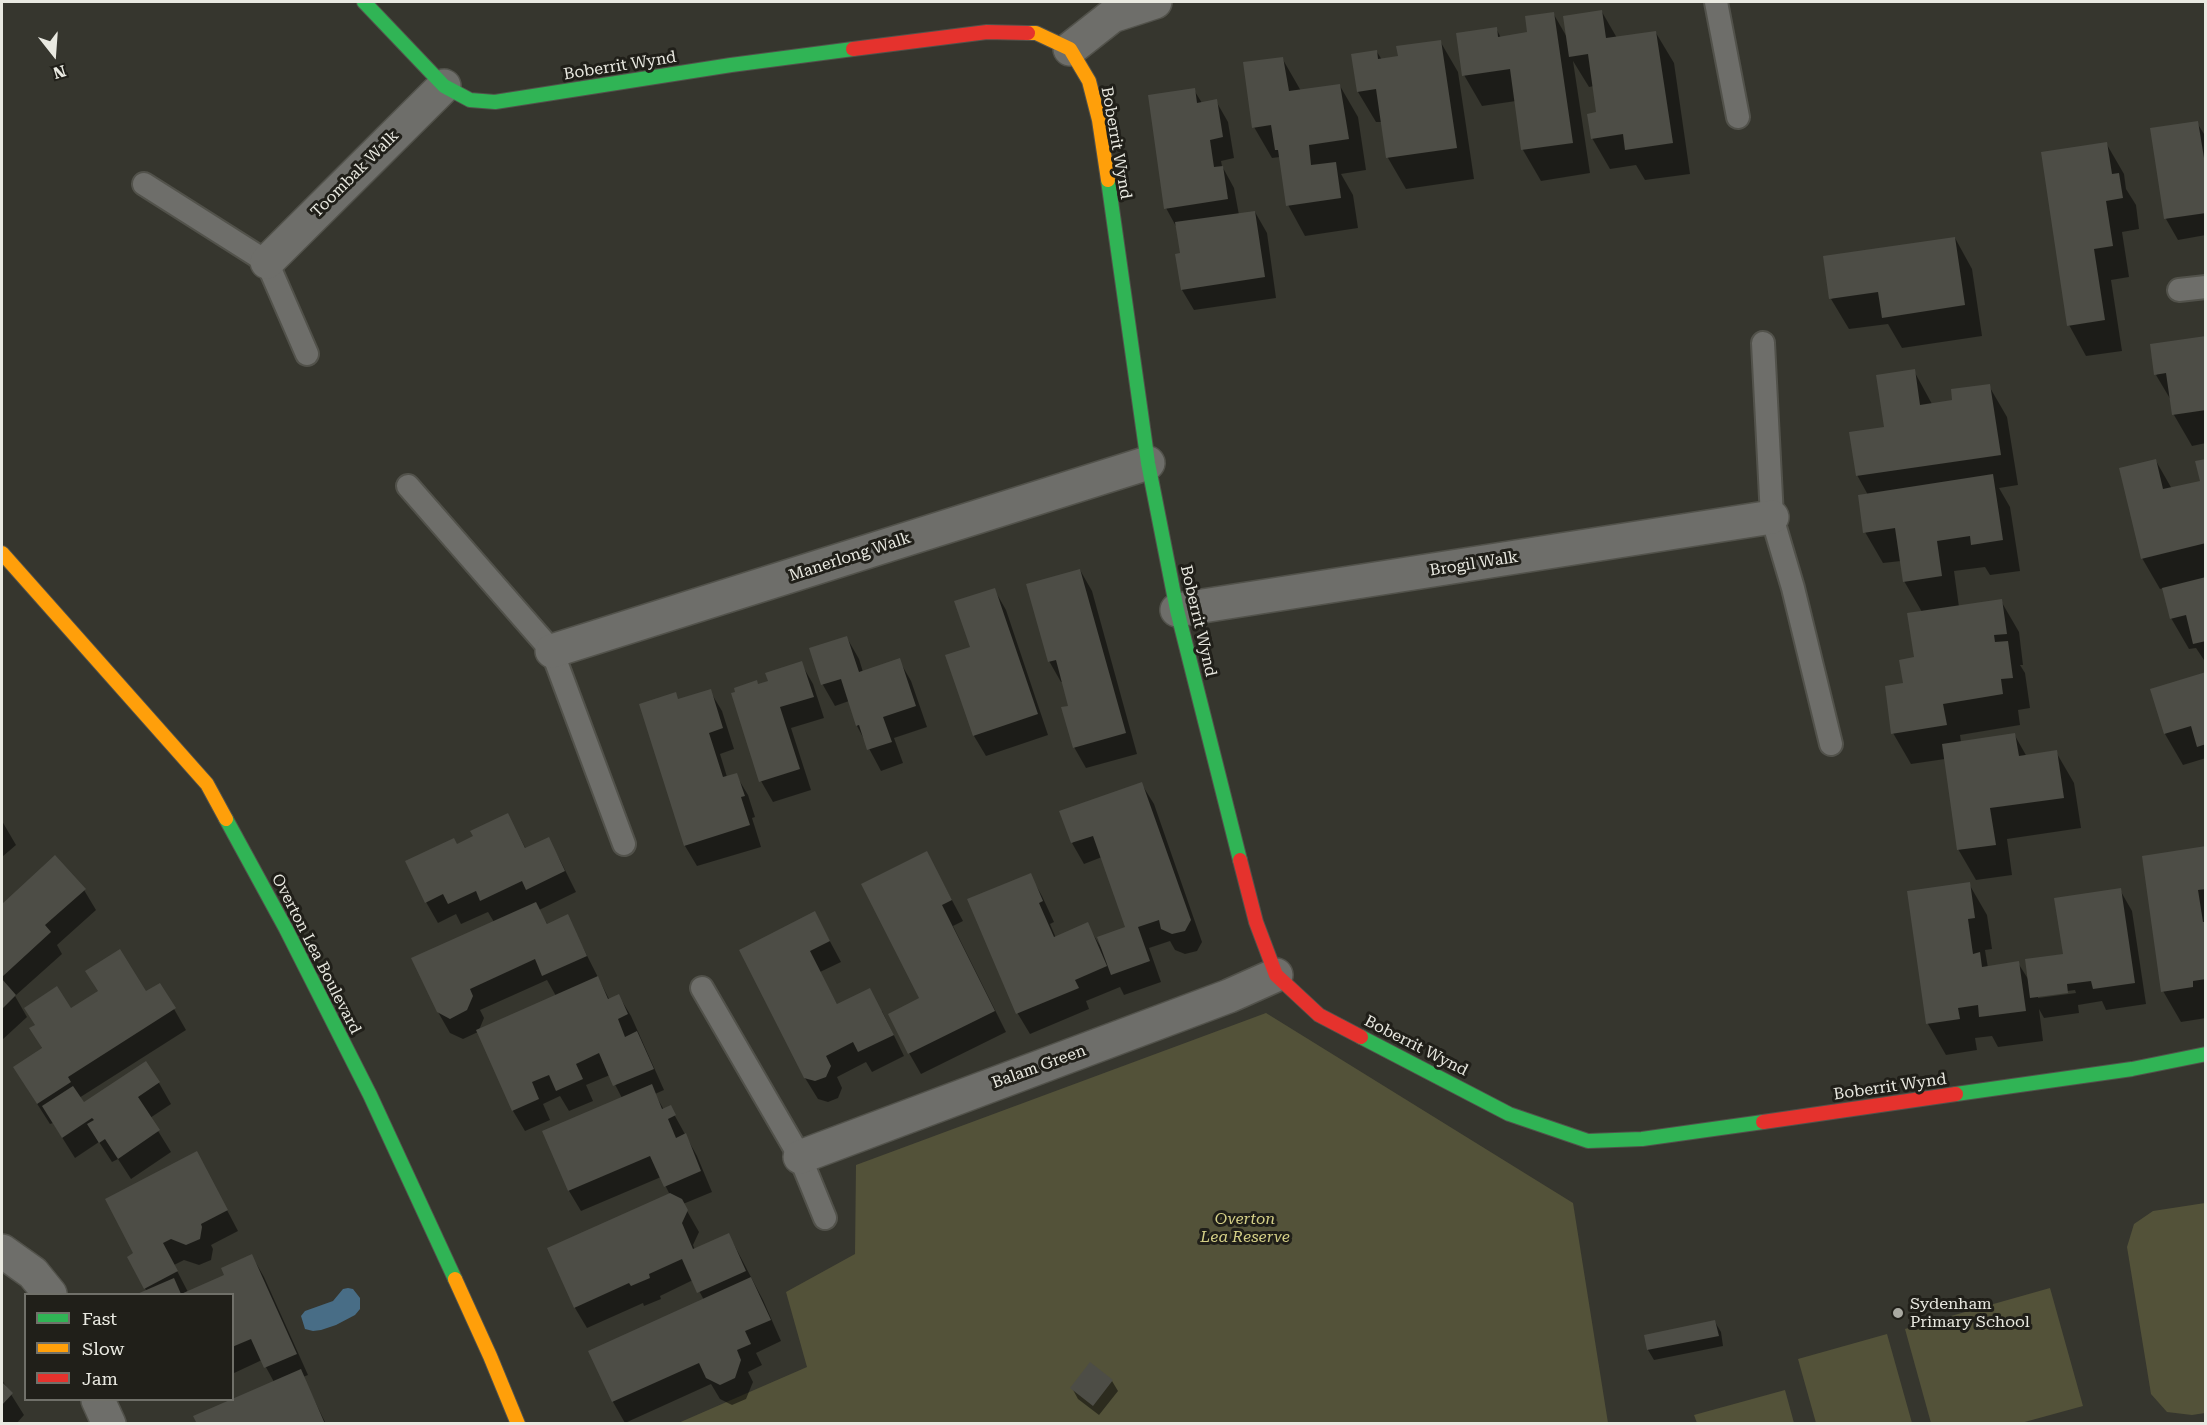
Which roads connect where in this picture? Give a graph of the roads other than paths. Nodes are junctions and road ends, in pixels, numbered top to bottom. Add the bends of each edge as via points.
1 (364, 2) edge
2 (1155, 2) edge
3 (1716, 2) edge
4 (1070, 49) junction
5 (444, 86) junction
6 (1738, 117) dead end
7 (144, 184) dead end
8 (267, 262) junction
9 (2205, 287) edge
10 (2180, 290) dead end
11 (1763, 343) dead end
12 (307, 354) dead end
13 (1148, 463) junction
14 (408, 486) dead end
15 (1772, 517) junction
16 (2, 553) edge
17 (1177, 610) junction
18 (552, 651) junction
19 (1831, 744) dead end
20 (624, 844) dead end
21 (1276, 975) junction
22 (702, 988) dead end
23 (2205, 1054) edge
24 (800, 1156) junction
25 (825, 1218) dead end
26 (2, 1251) edge
27 (49, 1293) edge
28 (98, 1401) edge
29 (109, 1424) edge
30 (518, 1424) edge

1 - 5 street, Boberrit Wynd
2 - 4 street via 1112,16
3 - 6 lane
4 - 5 street, Boberrit Wynd via 1036,33 987,32 495,102 470,100
4 - 13 street, Boberrit Wynd via 1089,81 1099,120
5 - 8 street, Toombak Walk
7 - 8 lane
8 - 12 lane
9 - 10 lane
11 - 15 lane
13 - 17 street, Boberrit Wynd
13 - 18 street, Manerlong Walk
14 - 18 lane
15 - 17 street, Brogil Walk
15 - 19 lane
16 - 30 street, Overton Lea Boulevard via 207,784 370,1095
17 - 21 street, Boberrit Wynd via 1256,922
18 - 20 lane
21 - 23 street, Boberrit Wynd via 1319,1015 1509,1114 1588,1141 1666,1136 2132,1069
21 - 24 street, Balam Green
22 - 24 lane
24 - 25 lane
26 - 27 street via 33,1274
28 - 29 street

